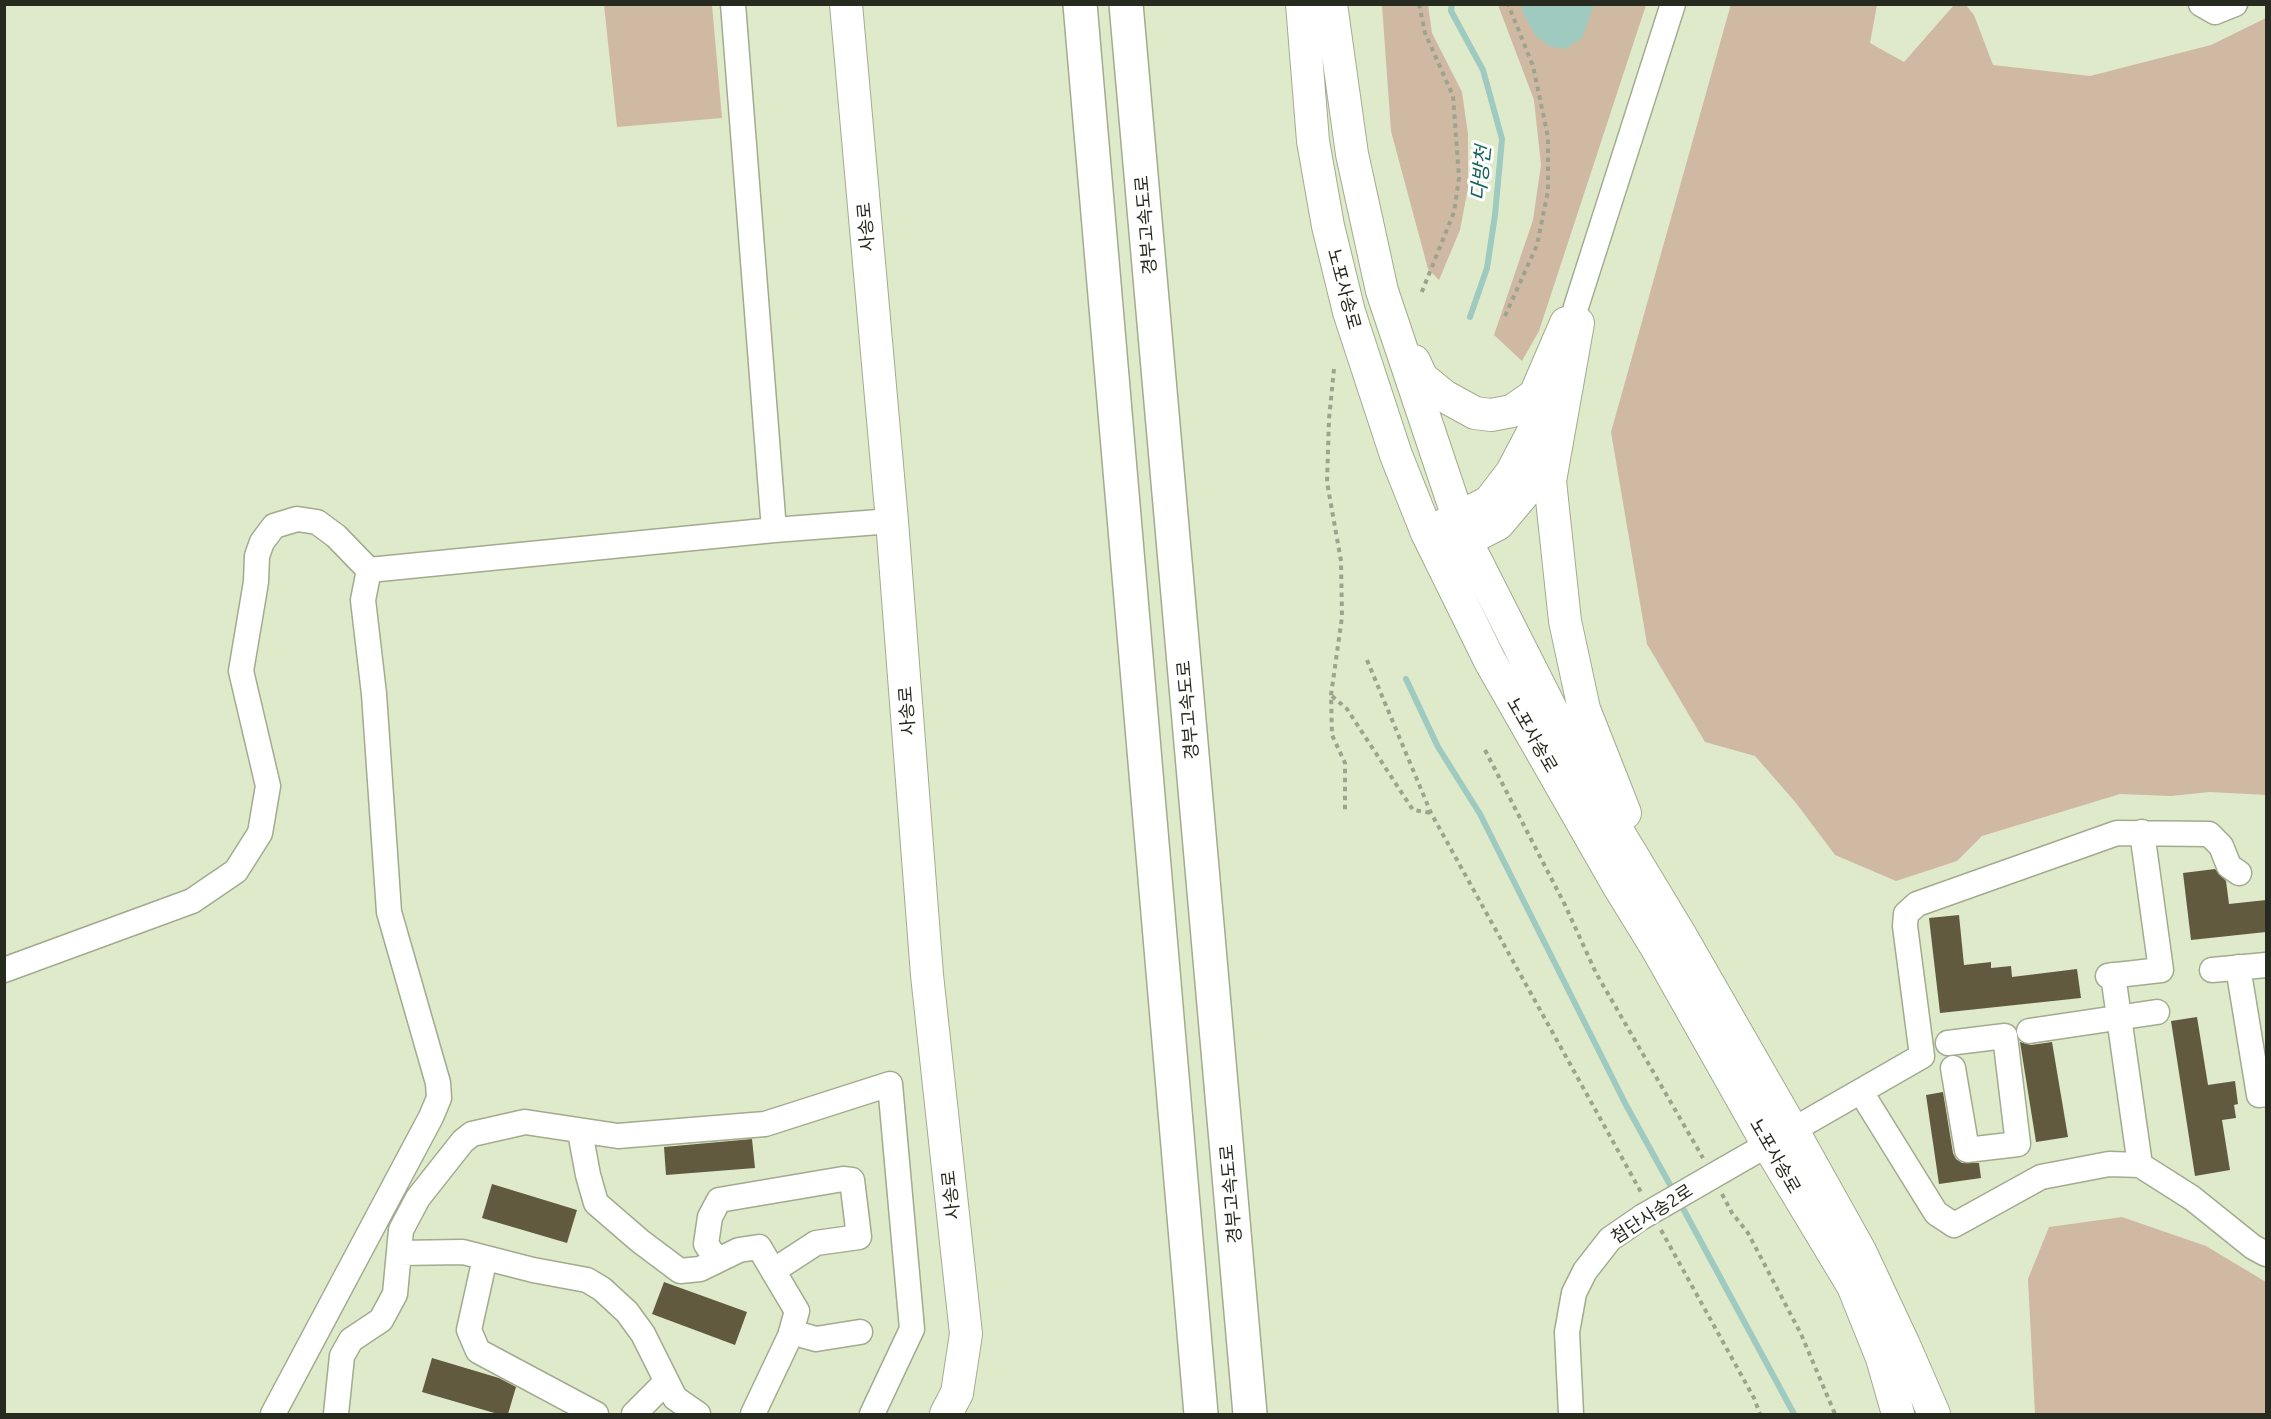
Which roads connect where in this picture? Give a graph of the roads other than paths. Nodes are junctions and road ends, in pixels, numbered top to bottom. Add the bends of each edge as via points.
1 (733, 4) edge
2 (846, 4) edge
3 (1080, 4) edge
4 (1126, 4) edge
5 (1302, 4) edge
6 (1331, 4) edge
7 (1673, 4) edge
8 (2201, 4) edge
9 (2235, 4) edge
10 (1388, 309) junction
11 (1574, 316) junction
12 (892, 521) junction
13 (774, 530) junction
14 (1461, 531) junction
15 (1432, 544) junction
16 (369, 570) junction
17 (2142, 832) junction
18 (2238, 873) dead end
19 (1656, 895) junction
20 (2266, 965) edge
21 (2238, 968) junction
22 (4, 970) edge
23 (2212, 970) dead end
24 (2157, 1012) dead end
25 (2120, 1019) junction
26 (1919, 1028) junction
27 (2029, 1031) dead end
28 (1948, 1043) junction
29 (1922, 1056) junction
30 (1953, 1068) junction
31 (1861, 1092) junction
32 (2266, 1094) edge
33 (580, 1131) junction
34 (1781, 1138) junction
35 (2140, 1165) junction
36 (399, 1253) junction
37 (2266, 1254) edge
38 (485, 1258) junction
39 (717, 1260) junction
40 (773, 1271) junction
41 (791, 1332) junction
42 (860, 1332) dead end
43 (666, 1382) junction
44 (273, 1414) edge
45 (336, 1414) edge
46 (596, 1414) edge
47 (634, 1414) edge
48 (698, 1414) edge
49 (753, 1414) edge
50 (872, 1414) edge
51 (946, 1414) edge
52 (1201, 1414) edge
53 (1250, 1414) edge
54 (1571, 1414) edge
55 (1898, 1414) edge
56 (1934, 1414) edge

1 - 13 street
2 - 12 main road, 사송로
3 - 52 highway
4 - 53 highway, 경부고속도로
5 - 15 main road, 노포사송로 via 1313,141 1328,226 1349,312 1396,455
6 - 10 main road, 노포사송로 via 1352,154
7 - 11 street
8 - 9 street via 2215,12
10 - 11 main road via 1422,378 1474,413 1491,415 1512,411 1535,395
10 - 14 main road, 노포사송로
11 - 14 main road via 1546,452 1525,492 1498,524
11 - 19 main road via 1550,481 1565,621 1584,709
12 - 13 street
12 - 51 main road, 사송로 via 927,975 966,1334 957,1393
13 - 16 street
14 - 15 main road
14 - 19 main road, 노포사송로 via 1588,782
15 - 34 main road, 노포사송로 via 1490,661 1617,885
16 - 22 street via 317,522 297,519 274,526 262,542 241,671 268,786 260,833 236,871 192,901
16 - 44 street via 363,600 374,694 388,912 438,1083 439,1098
17 - 18 street via 2210,834 2221,846 2229,866
17 - 25 street via 2161,970 2111,976
17 - 26 street via 2117,833 1917,904 1906,914 1905,926
19 - 34 main road, 노포사송로
20 - 21 street
21 - 23 street
21 - 32 street via 2259,1095
24 - 25 street
25 - 27 street
25 - 35 street
26 - 28 street
26 - 29 street
28 - 30 street
28 - 30 street via 2005,1036 2018,1144 1967,1150
29 - 30 street via 1936,1073 1948,1073
29 - 31 street, 첨단사송2로
31 - 34 street, 첨단사송2로
31 - 35 street via 1936,1213 1954,1225 2041,1176 2109,1164
33 - 36 street via 525,1122 472,1134 418,1198 401,1230
33 - 39 street via 596,1203 680,1271 700,1269
33 - 50 street via 618,1136 765,1124 890,1084 912,1329
34 - 54 street, 첨단사송2로, bridge via 1642,1217 1610,1239 1585,1271 1574,1293 1566,1332
34 - 55 main road, 노포사송로 via 1853,1286 1882,1358
34 - 56 main road, 노포사송로 via 1860,1251
35 - 37 street via 2192,1198
36 - 38 street via 464,1252
36 - 45 street via 395,1294 381,1320 351,1340 342,1356
38 - 43 street via 587,1280 602,1289 643,1334
38 - 46 street via 470,1330 478,1351
39 - 40 street via 759,1246
39 - 40 street via 706,1244 710,1217 719,1200 852,1180 860,1237 816,1244
40 - 41 street via 797,1311
41 - 42 street via 816,1339
41 - 49 street
43 - 47 street
43 - 48 street via 675,1398

